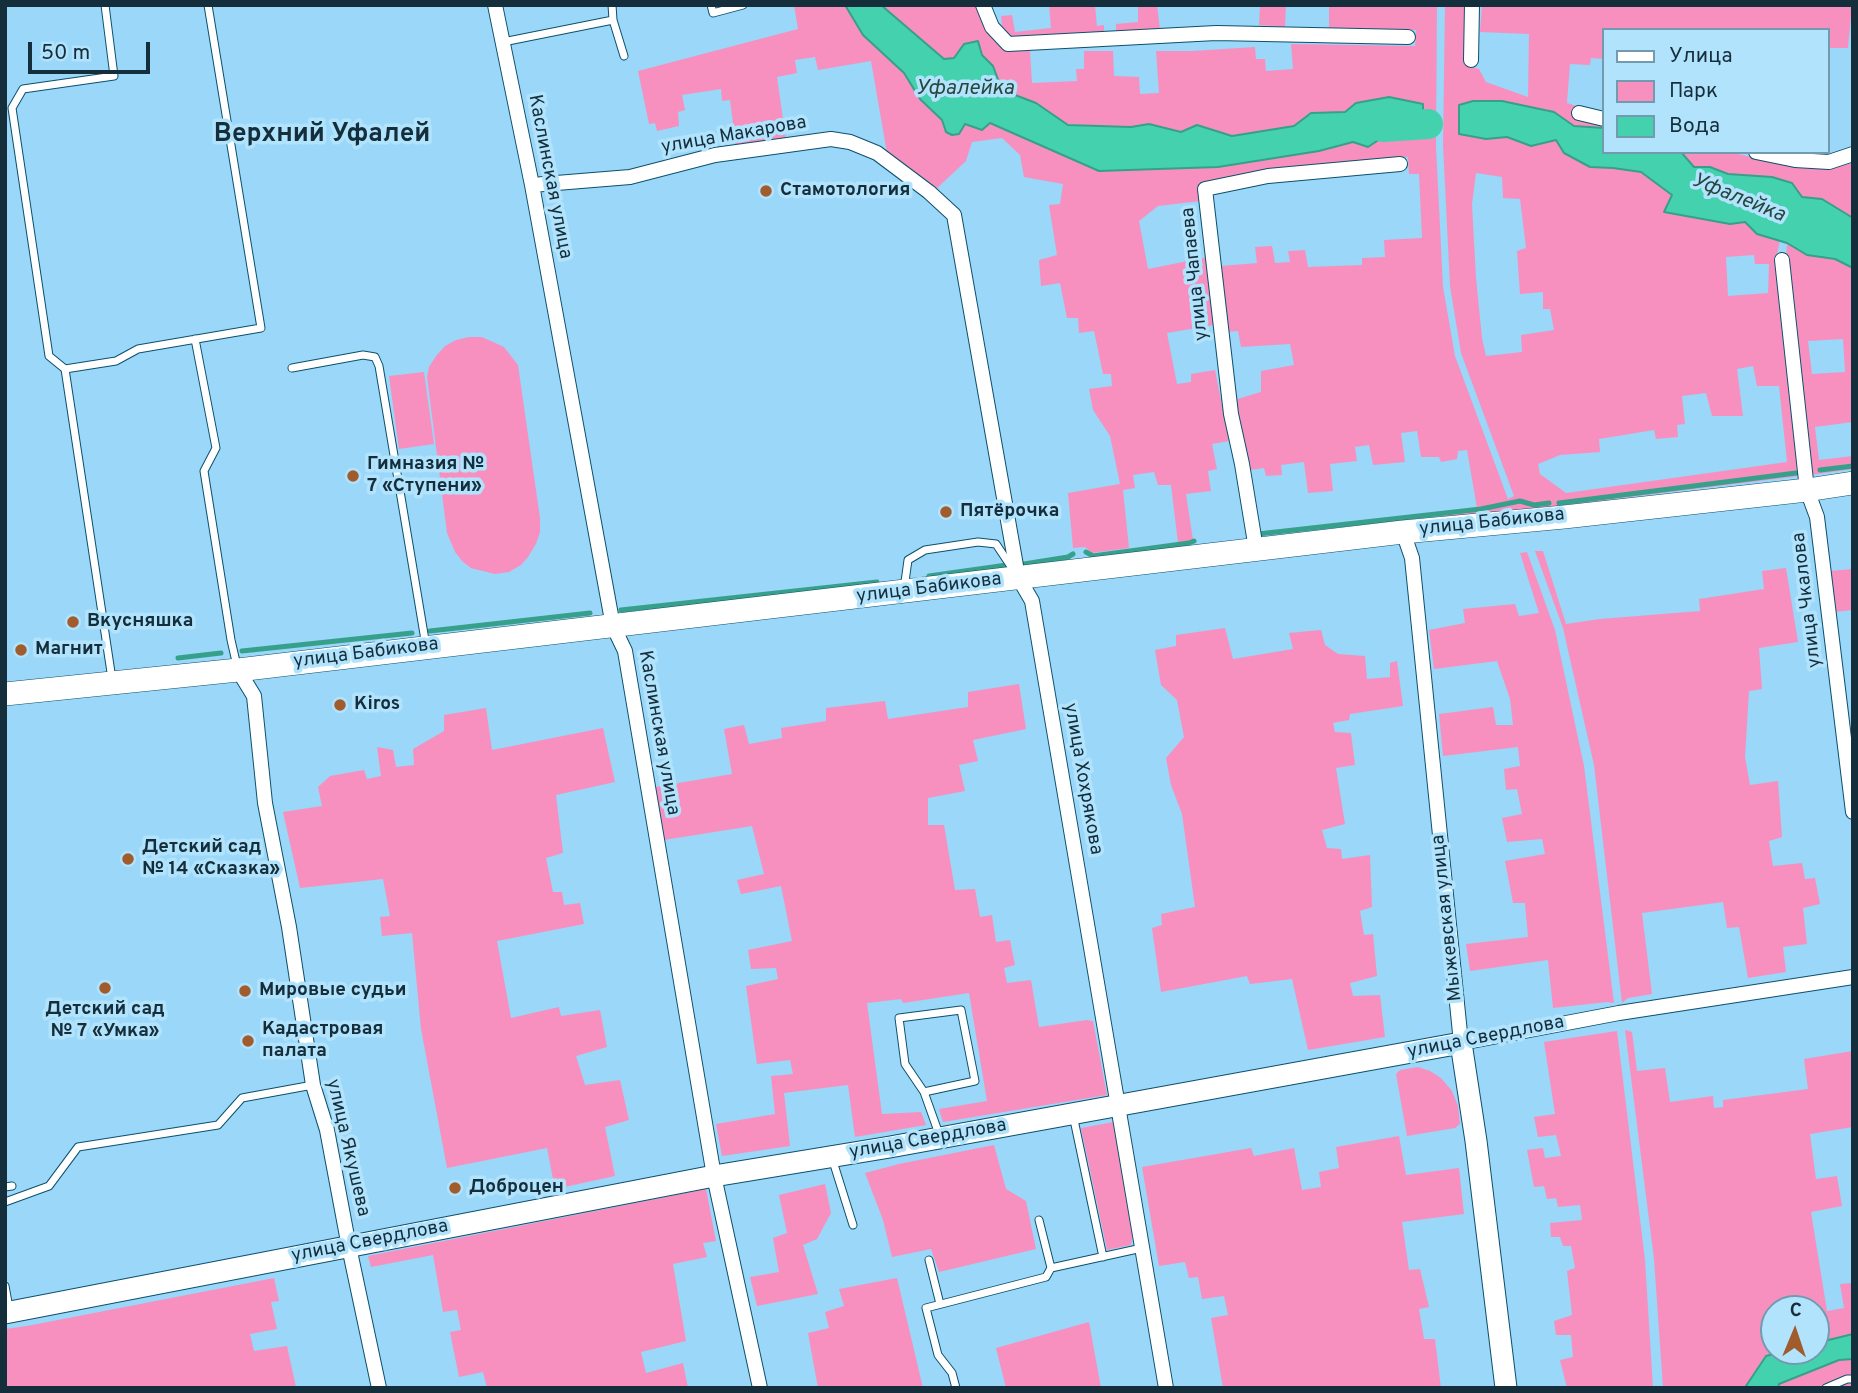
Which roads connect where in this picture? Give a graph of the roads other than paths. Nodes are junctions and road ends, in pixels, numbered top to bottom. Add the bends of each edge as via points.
1 (105, 5) edge
2 (208, 5) edge
3 (495, 5) edge
4 (612, 5) edge
5 (711, 5) edge
6 (743, 5) edge
7 (982, 5) edge
8 (1472, 5) edge
9 (613, 20) junction
10 (1408, 37) dead end
11 (503, 42) junction
12 (624, 56) dead end
13 (1471, 60) dead end
14 (9, 110) edge
15 (1580, 113) dead end
16 (1602, 118) edge
17 (1766, 154) edge
18 (1853, 154) edge
19 (1401, 164) dead end
20 (532, 185) junction
21 (929, 192) joint
22 (1782, 260) dead end
23 (195, 339) junction
24 (292, 368) dead end
25 (65, 369) junction
26 (1853, 483) edge
27 (1807, 490) junction
28 (1403, 532) junction
29 (1256, 550) junction
30 (1018, 577) junction
31 (903, 593) junction
32 (613, 626) junction
33 (426, 647) junction
34 (238, 670) junction
35 (112, 683) junction
36 (5, 694) edge
37 (1853, 812) edge
38 (1853, 976) edge
39 (1461, 1043) junction
40 (313, 1085) junction
41 (924, 1093) junction
42 (1118, 1107) junction
43 (1073, 1114) junction
44 (940, 1138) junction
45 (831, 1157) junction
46 (714, 1176) junction
47 (5, 1202) edge
48 (1039, 1220) dead end
49 (853, 1225) dead end
50 (349, 1247) junction
51 (1142, 1248) junction
52 (1103, 1257) junction
53 (929, 1260) dead end
54 (1051, 1268) junction
55 (5, 1286) edge
56 (940, 1304) junction
57 (7, 1313) edge
58 (1853, 1379) edge
59 (379, 1388) edge
60 (760, 1388) edge
61 (956, 1388) edge
62 (1166, 1388) edge
63 (1506, 1388) edge
64 (1826, 1388) edge

1 - 14 lane via 114,76 23,89
2 - 23 lane via 261,328
3 - 11 street, Каслинская улица
4 - 9 lane
5 - 6 lane via 713,13
7 - 10 street via 992,27 1008,44 1216,33
8 - 13 street
9 - 11 lane
9 - 12 lane
11 - 20 street, Каслинская улица
14 - 25 lane via 49,356
15 - 16 street
17 - 18 street via 1829,162
19 - 29 street, улица Чапаева via 1268,176 1205,189 1231,414
20 - 21 street, улица Макарова via 630,177 715,155 831,139 877,153
20 - 32 street, Каслинская улица
21 - 30 street, улица Хохрякова via 954,215
22 - 27 street, улица Чкалова
23 - 25 lane via 138,349 116,361
23 - 34 lane via 216,448 204,471
24 - 33 lane via 363,355 375,357
25 - 35 lane
26 - 27 main road, улица Бабикова
27 - 28 main road, улица Бабикова
27 - 37 street, улица Чкалова via 1817,517
28 - 29 main road, улица Бабикова
28 - 39 street, Мыжевская улица via 1412,558
29 - 30 main road, улица Бабикова
30 - 31 main road, улица Бабикова
30 - 31 lane via 996,544 978,542 925,550 908,560
30 - 42 street, улица Хохрякова via 1032,601
31 - 32 main road, улица Бабикова
32 - 33 main road, улица Бабикова
32 - 46 street, Каслинская улица via 625,651
33 - 34 main road, улица Бабикова
34 - 35 main road, улица Бабикова
34 - 40 street, улица Якушева via 254,696 265,803
35 - 36 main road, улица Бабикова
38 - 39 street, улица Свердлова
39 - 42 street, улица Свердлова
39 - 63 street, Мыжевская улица
40 - 47 lane via 242,1098 218,1125 78,1147 50,1186
40 - 50 street, улица Якушева via 327,1130
41 - 41 lane via 975,1081 961,1010 899,1018 905,1064
41 - 44 lane
42 - 43 street, улица Свердлова
42 - 51 street, улица Хохрякова
43 - 44 street, улица Свердлова
43 - 52 lane
44 - 45 street, улица Свердлова
45 - 46 street, улица Свердлова
45 - 49 lane
46 - 50 street, улица Свердлова
46 - 60 street, Каслинская улица
48 - 54 lane
50 - 57 street, улица Свердлова
50 - 59 street, улица Якушева
51 - 52 lane
51 - 62 street, улица Хохрякова
52 - 54 lane
53 - 56 lane
54 - 56 lane via 1046,1277
55 - 57 lane
56 - 61 lane via 926,1308 938,1355 953,1373
58 - 64 lane

